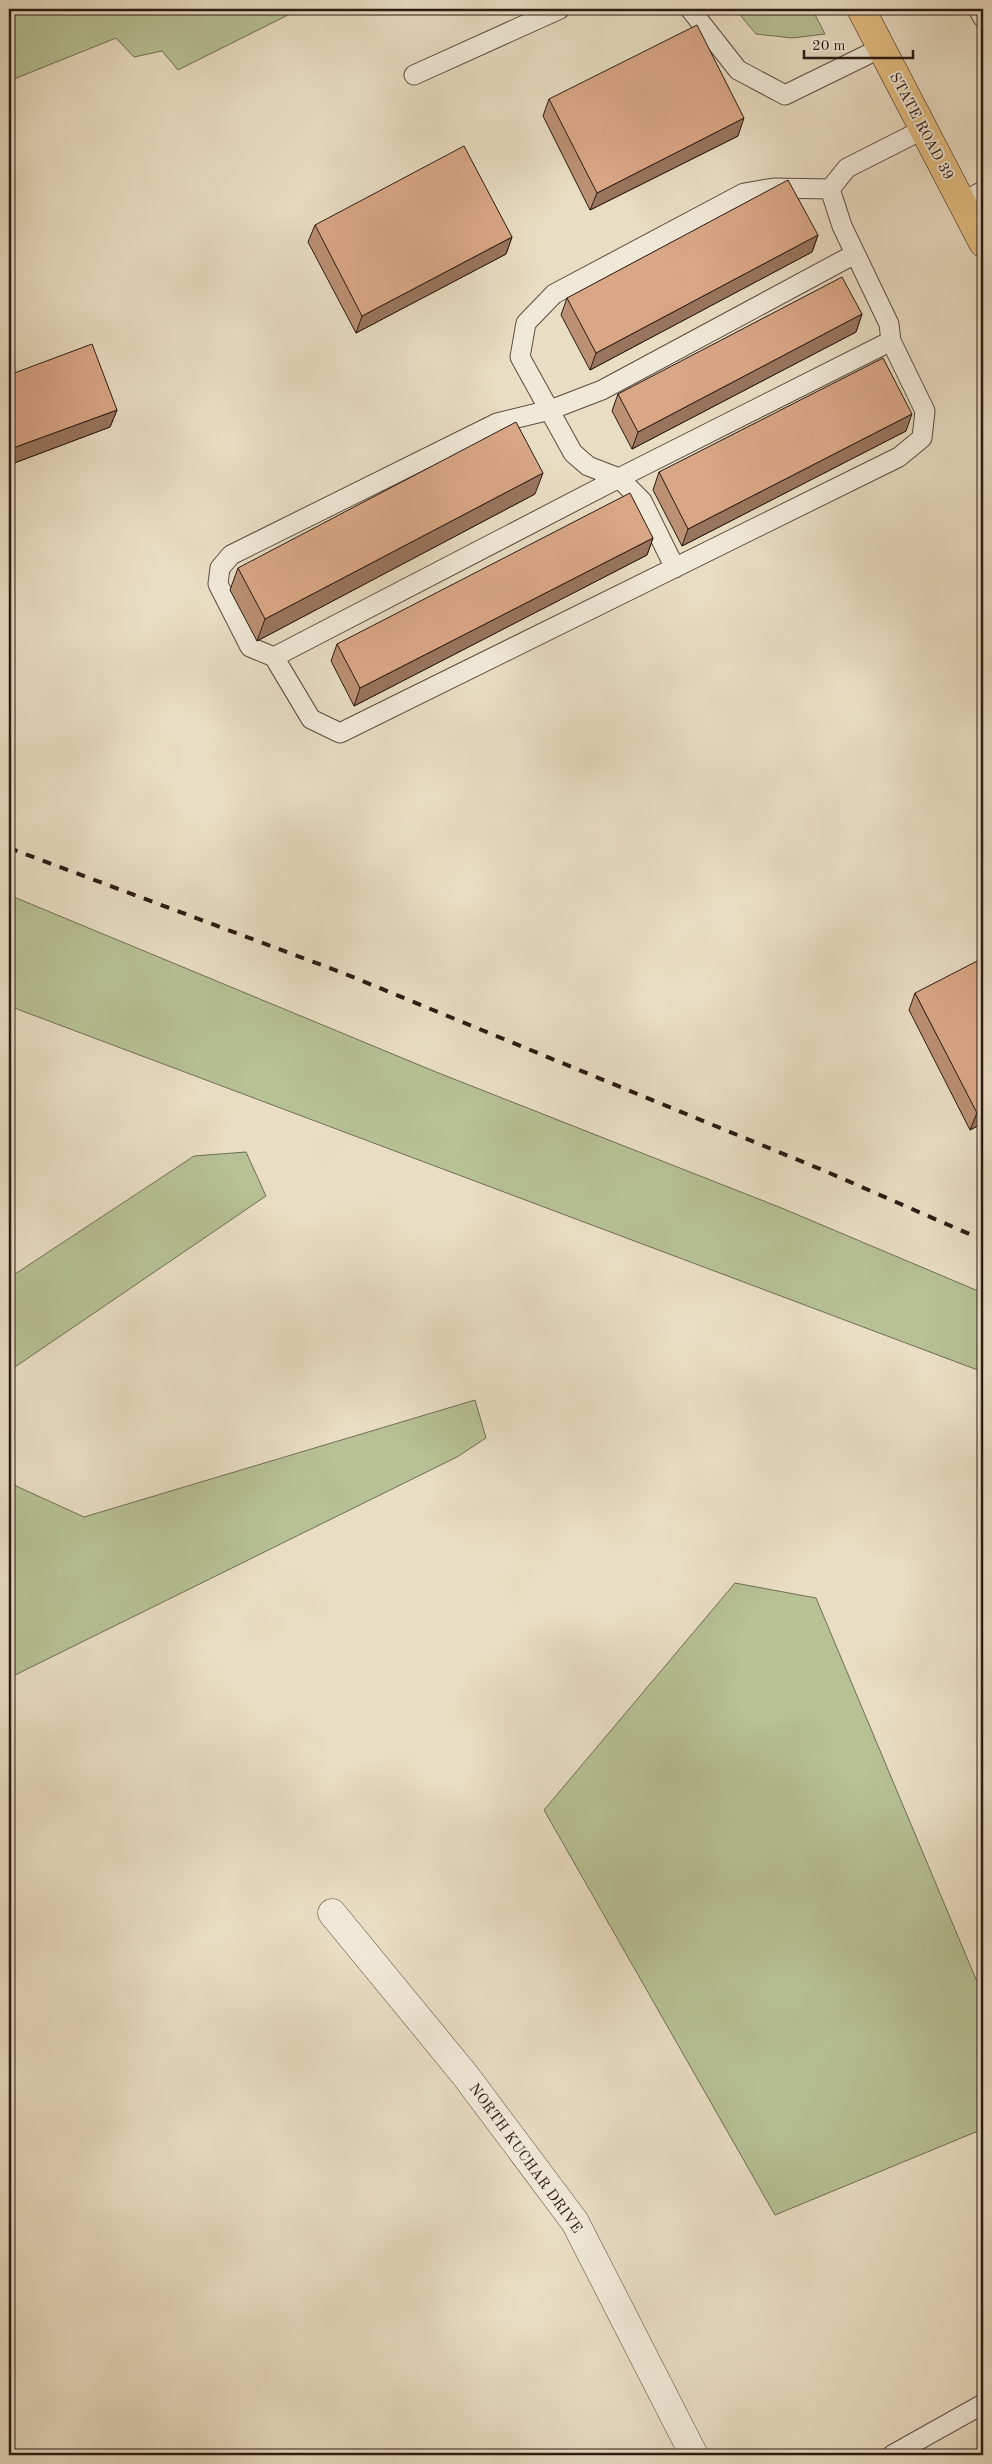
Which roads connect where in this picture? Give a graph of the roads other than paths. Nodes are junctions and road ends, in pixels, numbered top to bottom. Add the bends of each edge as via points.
1 (560, 9) edge
2 (690, 9) edge
3 (861, 9) edge
4 (978, 9) edge
5 (983, 18) edge
6 (882, 48) junction
7 (414, 75) dead end
8 (924, 129) junction
9 (830, 189) junction
10 (972, 197) edge
11 (983, 244) edge
12 (855, 254) junction
13 (891, 341) junction
14 (550, 410) junction
15 (619, 478) junction
16 (675, 568) junction
17 (274, 657) junction
18 (332, 1913) dead end
19 (983, 2404) edge
20 (694, 2455) edge
21 (892, 2455) edge

1 - 7 lane
2 - 6 lane via 738,70 785,95
3 - 6 main road, STATE ROAD 39
4 - 5 lane
6 - 8 main road, STATE ROAD 39
8 - 9 lane via 847,168
8 - 10 main road, STATE ROAD 39
9 - 12 lane
9 - 14 lane via 774,188 744,193 554,294 526,322 520,357
10 - 11 main road, STATE ROAD 39
12 - 13 lane via 888,324
12 - 14 lane via 602,390
13 - 15 lane
13 - 16 lane via 925,411 922,438 899,457
14 - 15 lane via 573,453 588,466
14 - 17 lane via 497,422 231,555 220,568 218,584 250,647
15 - 16 lane via 642,501
15 - 17 lane
16 - 17 lane via 340,733 311,718
18 - 20 street, NORTH KUCHAR DRIVE via 465,2075 575,2222
19 - 21 lane

